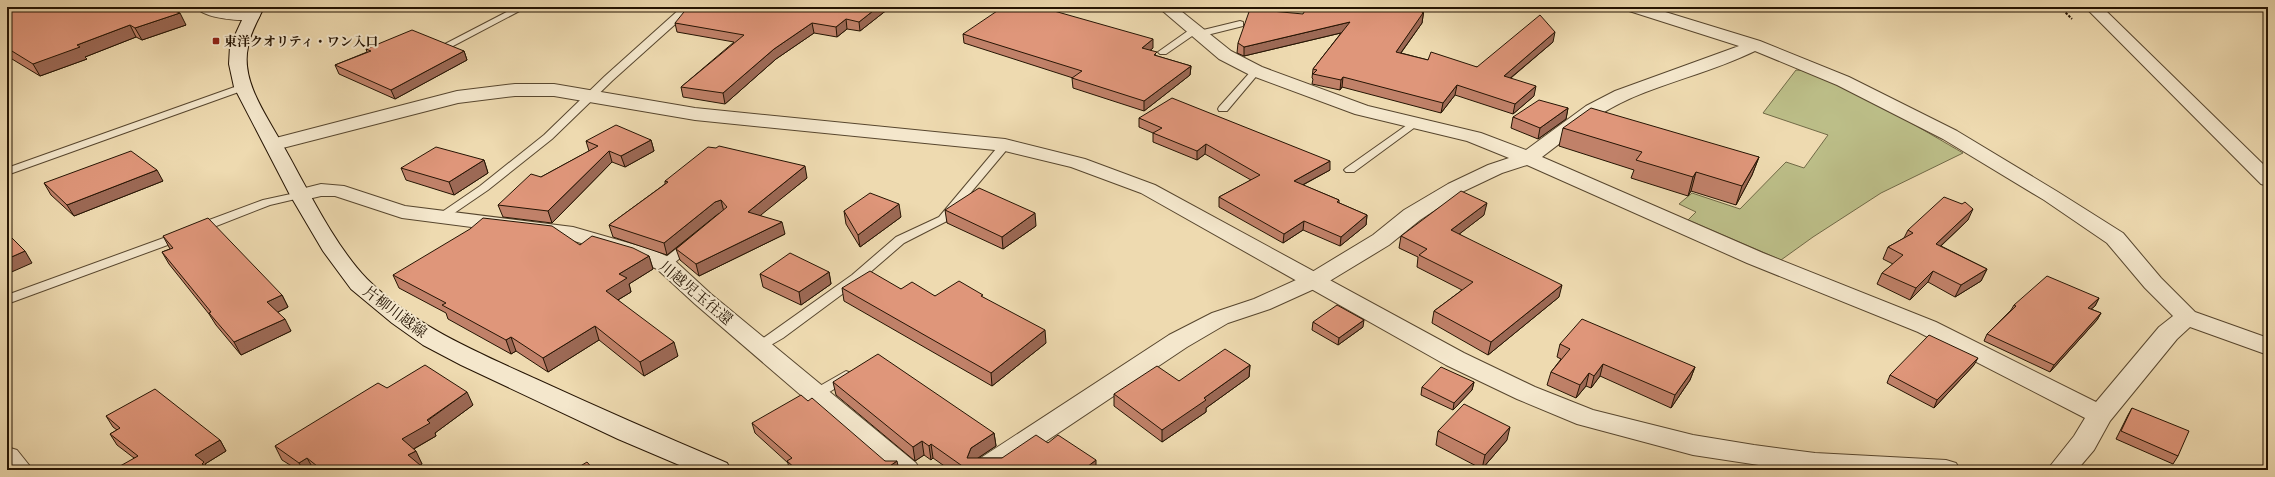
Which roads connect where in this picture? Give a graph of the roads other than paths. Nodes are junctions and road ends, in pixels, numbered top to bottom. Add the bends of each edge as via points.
1 (204, 7) edge
2 (523, 7) edge
3 (687, 7) edge
4 (1166, 7) edge
5 (1632, 7) edge
6 (2093, 7) edge
7 (254, 11) edge
8 (1240, 24) dead end
9 (1197, 32) junction
10 (450, 44) edge
11 (1754, 45) junction
12 (1163, 52) dead end
13 (1256, 71) junction
14 (243, 87) junction
15 (592, 95) junction
16 (1223, 109) dead end
17 (1414, 123) junction
18 (274, 144) junction
19 (1005, 145) junction
20 (1528, 158) junction
21 (1350, 170) dead end
22 (7, 172) edge
23 (2268, 180) edge
24 (300, 195) junction
25 (443, 216) junction
26 (700, 236) edge
27 (664, 264) junction
28 (1315, 280) junction
29 (7, 300) edge
30 (2187, 317) junction
31 (759, 346) junction
32 (2268, 347) edge
33 (859, 368) edge
34 (816, 394) junction
35 (2100, 415) junction
36 (7, 457) edge
37 (20, 470) edge
38 (717, 470) edge
39 (906, 470) edge
40 (983, 470) edge
41 (1946, 470) edge
42 (2061, 470) edge

1 - 7 street via 220,13
2 - 10 lane
3 - 15 lane
4 - 9 street
5 - 11 street
6 - 23 street
7 - 14 street, 片柳川越線 via 237,48 237,69
8 - 9 lane
9 - 12 lane
9 - 13 street via 1225,55
11 - 20 street via 1729,57 1622,95 1593,110
11 - 30 street via 1843,81 1950,135 2051,196 2115,238 2153,283
13 - 16 lane
13 - 17 street via 1362,110
14 - 18 street, 片柳川越線
14 - 22 lane
15 - 18 street via 554,90 484,93 450,99
15 - 19 street via 695,114
15 - 25 lane via 548,137 484,188
17 - 20 street via 1474,137
17 - 21 lane
18 - 24 street, 片柳川越線
19 - 28 street via 1078,163 1148,189
19 - 31 lane via 943,219 900,240 856,278
20 - 28 street via 1495,169 1455,188 1412,214 1357,256
20 - 35 street via 1755,258 1928,327
24 - 25 street, 川越児玉往還 via 321,190 337,190 402,212
24 - 29 lane via 267,202
24 - 38 street, 片柳川越線 via 334,251 359,284 400,318 432,339 627,432
25 - 27 street, 川越児玉往還 via 573,234 645,255
26 - 27 lane
27 - 31 street, 川越児玉往還
28 - 40 street via 1262,304 1220,318 1178,341
28 - 41 street via 1491,377 1586,417 1693,445 1754,455 1815,463
30 - 32 street
30 - 35 street via 2168,334
31 - 34 street, 川越児玉往還
33 - 34 lane
34 - 39 street, 川越児玉往還
35 - 42 street via 2084,443
36 - 37 street

